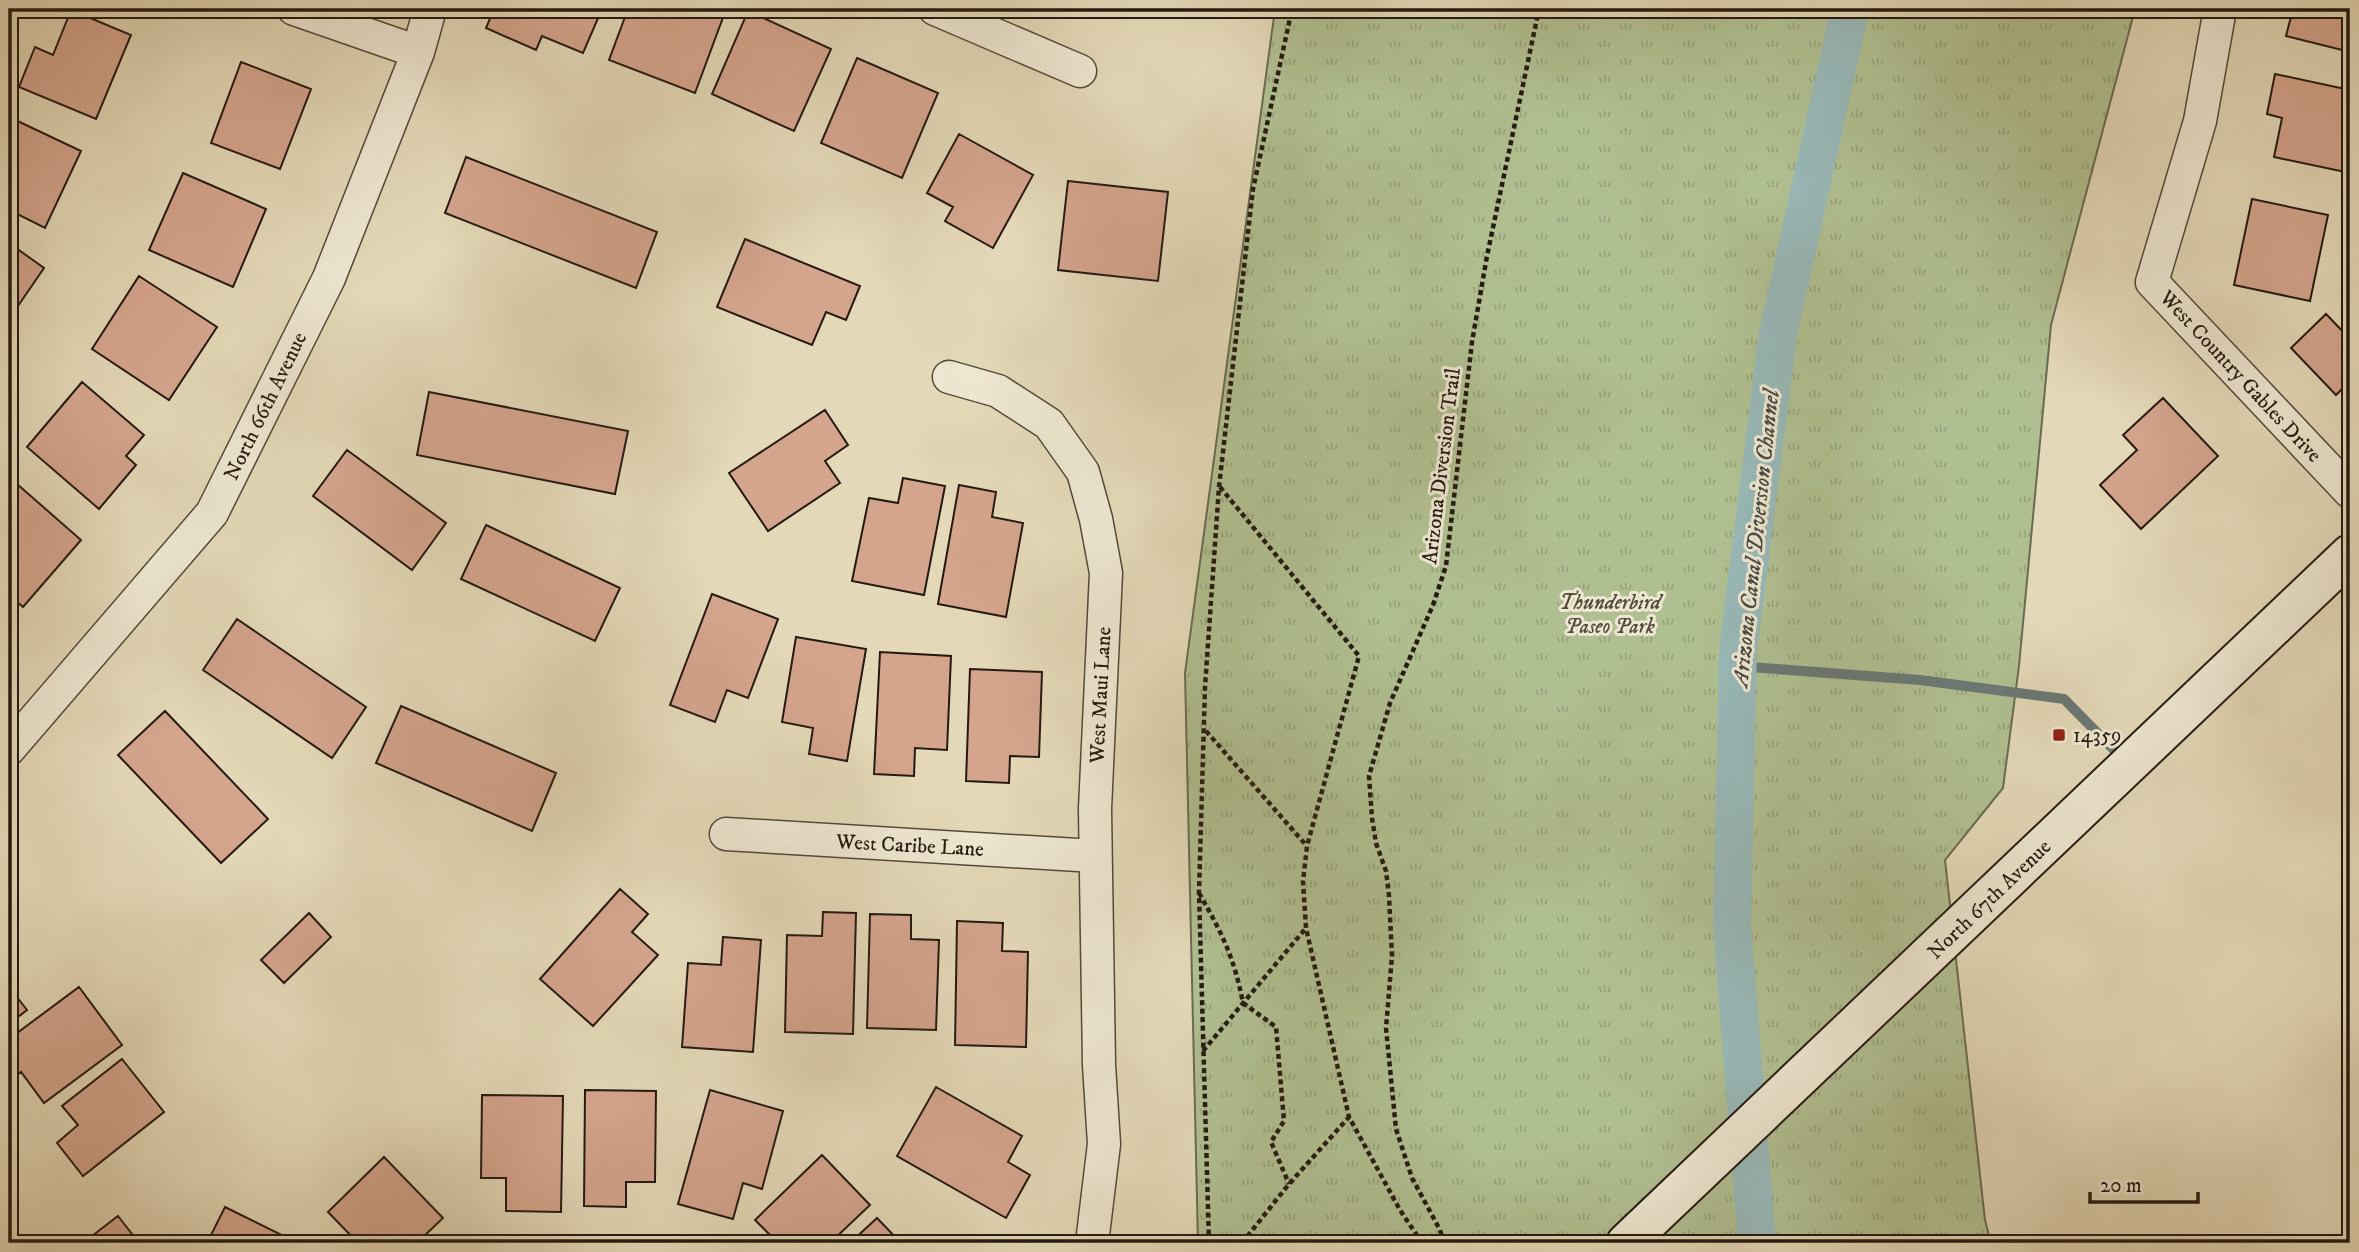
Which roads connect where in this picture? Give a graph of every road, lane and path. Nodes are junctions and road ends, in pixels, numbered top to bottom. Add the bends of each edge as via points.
1 (294, 9) edge
2 (430, 9) edge
3 (935, 9) edge
4 (1539, 9) edge
5 (2220, 9) edge
6 (1293, 10) edge
7 (418, 52) junction
8 (1080, 71) dead end
9 (949, 377) dead end
10 (1219, 487) junction
11 (2350, 492) edge
12 (2350, 554) edge
13 (1204, 730) junction
14 (9, 749) edge
15 (726, 834) dead end
16 (1307, 846) junction
17 (1095, 856) junction
18 (1199, 893) junction
19 (1306, 928) junction
20 (1243, 1003) junction
21 (1202, 1052) junction
22 (1349, 1117) junction
23 (1289, 1184) junction
24 (1092, 1243) edge
25 (1209, 1243) edge
26 (1242, 1243) edge
27 (1422, 1243) edge
28 (1444, 1243) edge
29 (1626, 1243) edge

1 - 7 street
2 - 7 street, North 66th Avenue
3 - 8 street
4 - 28 path, Arizona Diversion Trail via 1472,342 1446,566 1390,703 1369,776 1374,831 1389,896 1392,956 1386,1028 1396,1129 1412,1178
5 - 11 street, West Country Gables Drive via 2200,121 2152,282
6 - 10 path via 1253,189
7 - 14 street, North 66th Avenue via 329,278 212,513
9 - 17 street, West Maui Lane via 998,391 1049,424 1083,472 1105,573
10 - 13 path
10 - 16 path via 1359,656
12 - 29 main road, North 67th Avenue
13 - 16 path
13 - 18 path
15 - 17 street, West Caribe Lane
16 - 19 path via 1303,882
17 - 24 street, West Maui Lane via 1104,1144
18 - 20 path via 1226,940
18 - 21 path
19 - 20 path
19 - 22 path
20 - 21 path
20 - 23 path via 1276,1027 1284,1121 1271,1142
21 - 25 path
22 - 23 path
22 - 27 path
23 - 26 path

